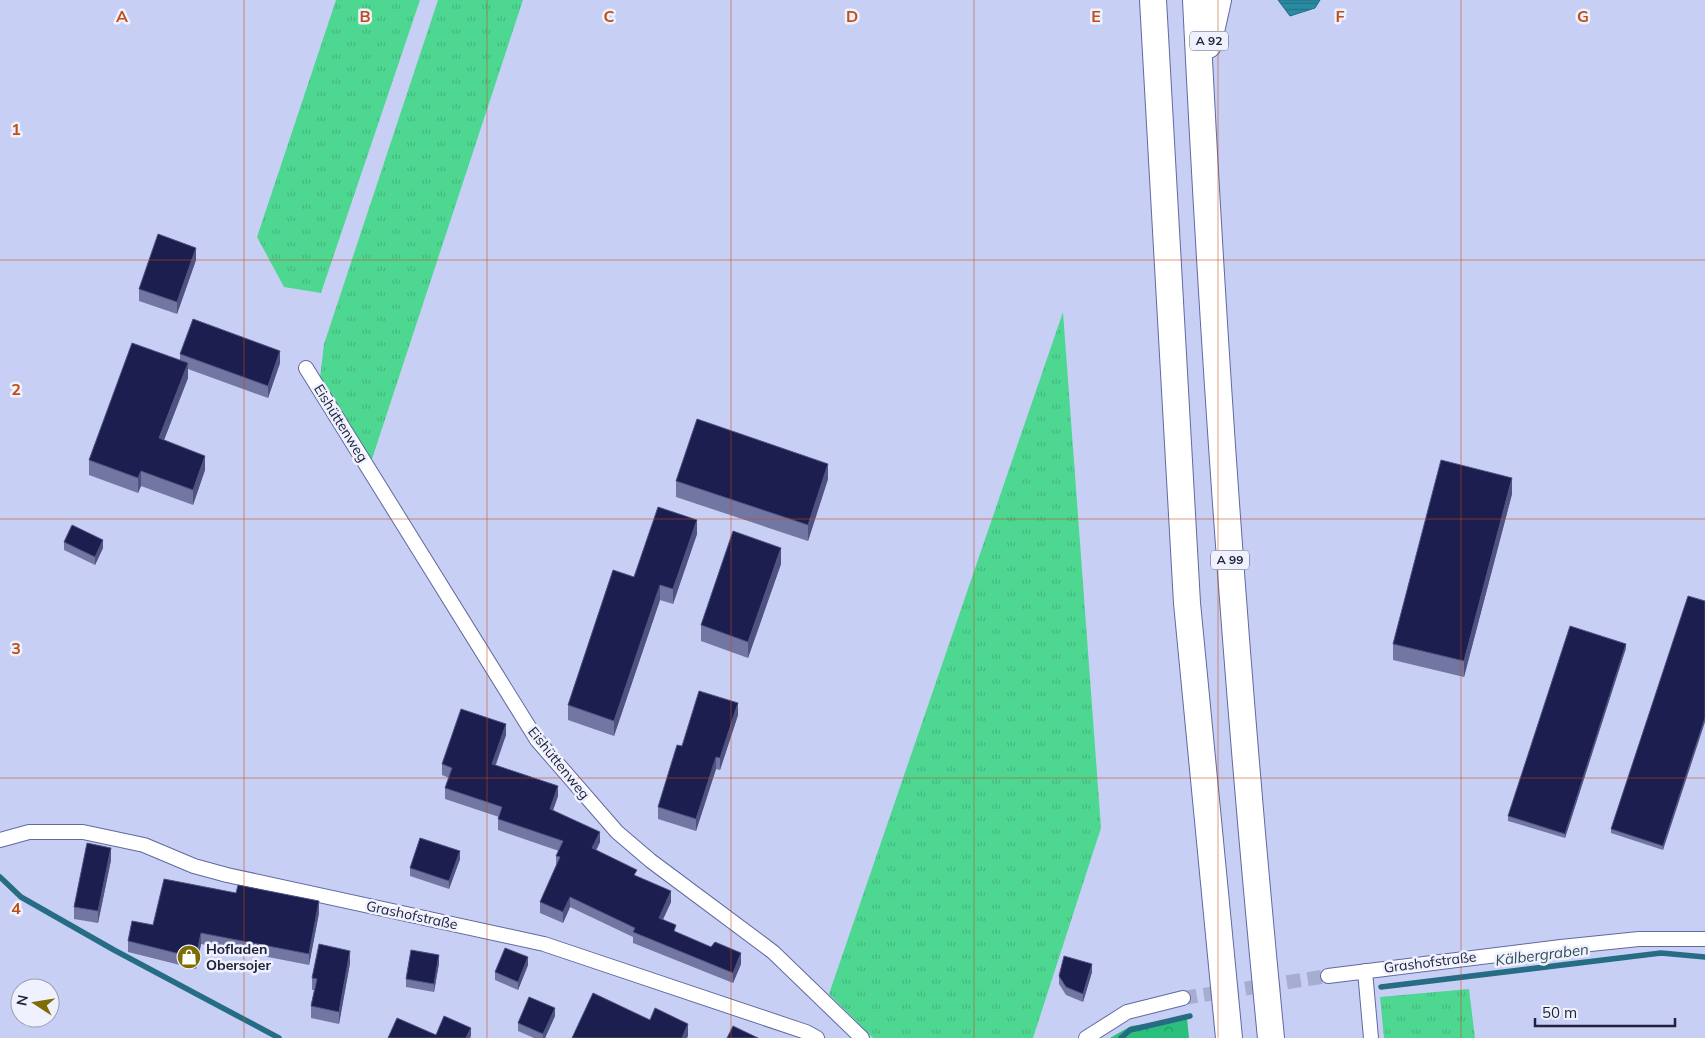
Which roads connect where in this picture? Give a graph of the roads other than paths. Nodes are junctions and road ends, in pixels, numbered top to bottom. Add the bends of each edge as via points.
1 (1153, 0) edge
2 (1196, 0) edge
3 (1218, 0) edge
4 (1200, 82) junction
5 (306, 368) dead end
6 (0, 840) edge
7 (1705, 939) edge
8 (1364, 970) junction
9 (1328, 976) tunnel mouth
10 (1183, 998) tunnel mouth
11 (816, 1038) edge
12 (862, 1038) edge
13 (1086, 1038) edge
14 (1229, 1038) edge
15 (1271, 1038) edge
16 (1371, 1038) edge

1 - 14 highway via 1187,603
2 - 4 highway, A 99
3 - 4 highway, A 92
4 - 15 highway, A 99 via 1220,435
5 - 12 street, Eishüttenweg via 537,740 617,832 773,952
6 - 11 street, Grashofstraße via 29,832 83,832 144,845 194,866 227,875 544,944
7 - 8 street, Grashofstraße via 1629,940
8 - 9 street, Grashofstraße
8 - 16 street
10 - 13 street via 1127,1012

